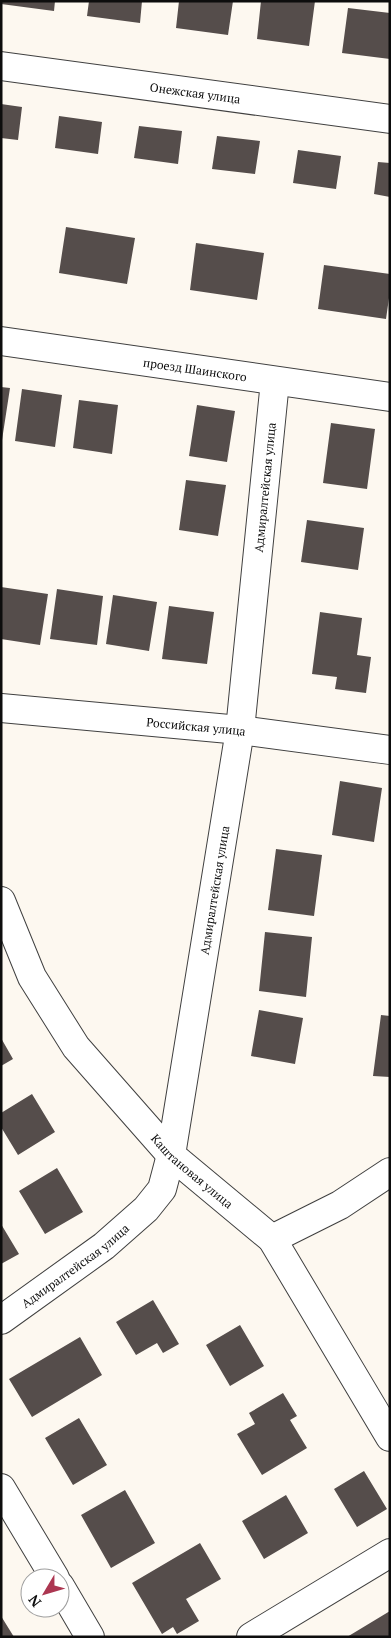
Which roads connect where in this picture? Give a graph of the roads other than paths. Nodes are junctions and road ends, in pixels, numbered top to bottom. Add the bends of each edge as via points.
1 (1, 66) edge
2 (390, 119) edge
3 (1, 341) edge
4 (276, 381) junction
5 (390, 397) edge
6 (1, 708) edge
7 (240, 730) junction
8 (390, 750) edge
9 (1, 901) edge
10 (171, 1155) junction
11 (390, 1172) edge
12 (272, 1239) junction
13 (1, 1320) edge
14 (390, 1437) edge
15 (1, 1488) edge
16 (390, 1553) edge
17 (49, 1568) edge
18 (70, 1603) edge
19 (90, 1637) edge
20 (252, 1637) edge

1 - 2 street, Онежская улица
3 - 4 street, проезд Шаинского
4 - 5 street, проезд Шаинского
4 - 7 street, Адмиралтейская улица
6 - 7 street, Российская улица
7 - 8 street, Российская улица
7 - 10 street, Адмиралтейская улица
9 - 10 street, Каштановая улица via 32,977 76,1047
10 - 12 street, Каштановая улица
10 - 13 street, Адмиралтейская улица via 162,1188 146,1210 104,1246
11 - 12 street via 340,1205
12 - 14 street, Каштановая улица
15 - 17 street
16 - 20 street
18 - 19 street

